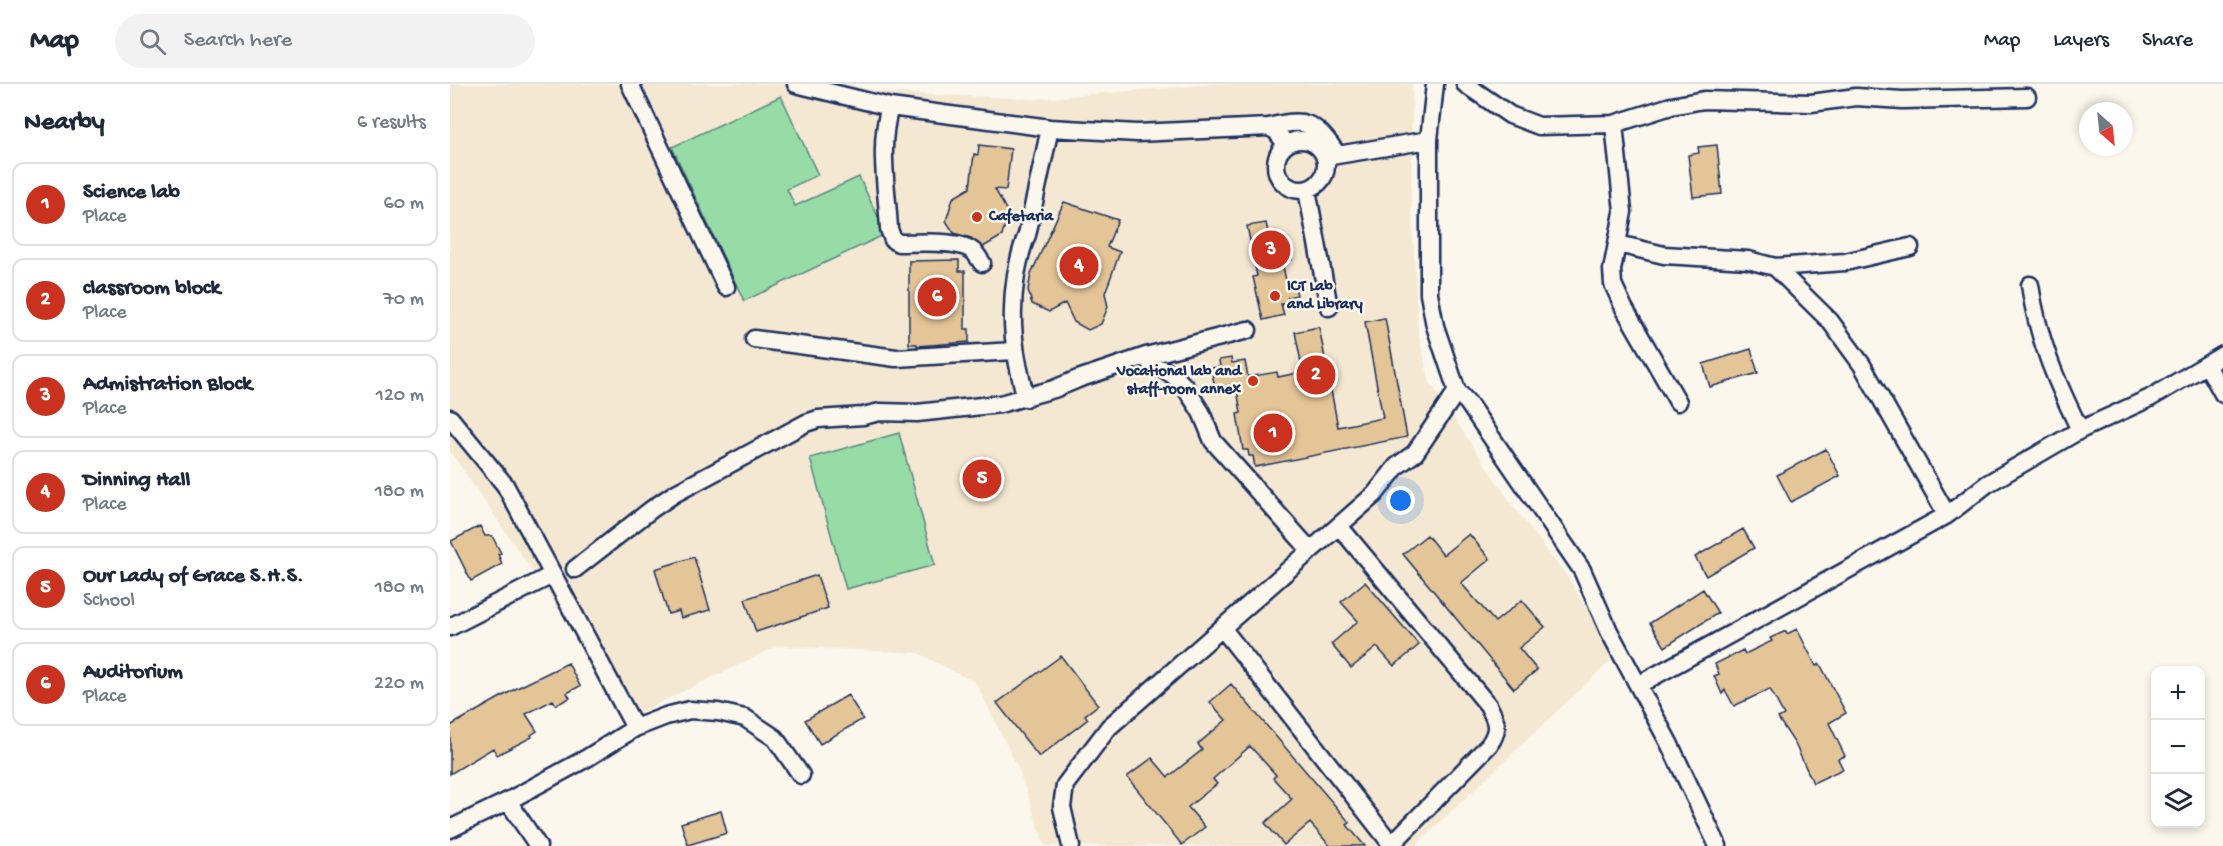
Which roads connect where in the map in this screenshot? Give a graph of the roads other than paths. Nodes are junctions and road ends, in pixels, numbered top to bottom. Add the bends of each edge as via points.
1 (630, 84) edge
2 (796, 84) edge
3 (1435, 84) edge
4 (1465, 84) edge
5 (2027, 97) dead end
6 (890, 106) junction
7 (1614, 124) junction
8 (1269, 127) junction
9 (1050, 128) junction
10 (1429, 140) junction
11 (1286, 144) junction
12 (1331, 155) junction
13 (1307, 190) junction
14 (1618, 244) junction
15 (1910, 247) dead end
16 (982, 263) dead end
17 (1775, 267) junction
18 (2030, 285) dead end
19 (726, 287) dead end
20 (1329, 307) dead end
21 (1248, 330) dead end
22 (754, 339) dead end
23 (1014, 351) junction
24 (2223, 355) edge
25 (1146, 356) junction
26 (2207, 365) junction
27 (1457, 391) junction
28 (2223, 394) edge
29 (1026, 398) junction
30 (1678, 402) dead end
31 (450, 418) edge
32 (2080, 430) junction
33 (1947, 515) junction
34 (1339, 526) junction
35 (1310, 550) junction
36 (575, 569) dead end
37 (552, 575) junction
38 (450, 627) edge
39 (1223, 629) junction
40 (1638, 685) junction
41 (635, 728) junction
42 (801, 775) dead end
43 (508, 801) junction
44 (450, 829) edge
45 (1391, 845) edge
46 (538, 846) edge
47 (1071, 846) edge
48 (1718, 846) edge

1 - 19 street
2 - 6 street
3 - 10 street
4 - 7 street via 1510,115 1539,126
5 - 7 street via 1856,97 1811,103 1704,100
6 - 9 street
6 - 16 street via 884,148 893,240 967,247
7 - 14 street via 1623,212
8 - 9 street via 1137,133
8 - 11 street
8 - 12 street via 1307,123 1322,134
9 - 23 street via 1015,282
10 - 12 street
10 - 27 street via 1429,294
11 - 12 street via 1308,140
11 - 13 street via 1276,160 1278,177 1290,188
12 - 13 street via 1325,173
13 - 20 street
14 - 17 street via 1664,255 1748,260
14 - 30 street via 1613,284
15 - 17 street via 1845,262
17 - 33 street via 1830,321 1862,365
18 - 32 street via 2035,318 2056,381
21 - 25 street
22 - 23 street via 896,358
23 - 29 street
24 - 26 street
25 - 29 street
25 - 35 street via 1185,387 1213,441
26 - 28 street
26 - 32 street via 2150,398
27 - 34 street via 1415,453 1397,466 1375,494
27 - 40 street via 1582,570
29 - 36 street via 958,409 880,412 806,423 659,504
31 - 37 street via 505,485
32 - 33 street via 1987,484
33 - 40 street
34 - 35 street
34 - 45 street via 1488,705 1497,728 1489,745
35 - 39 street
37 - 38 street
37 - 41 street
39 - 45 street
39 - 47 street via 1108,727 1065,785 1062,807
40 - 48 street
41 - 42 street via 690,710 745,718 775,738
41 - 43 street
43 - 44 street
43 - 46 street

